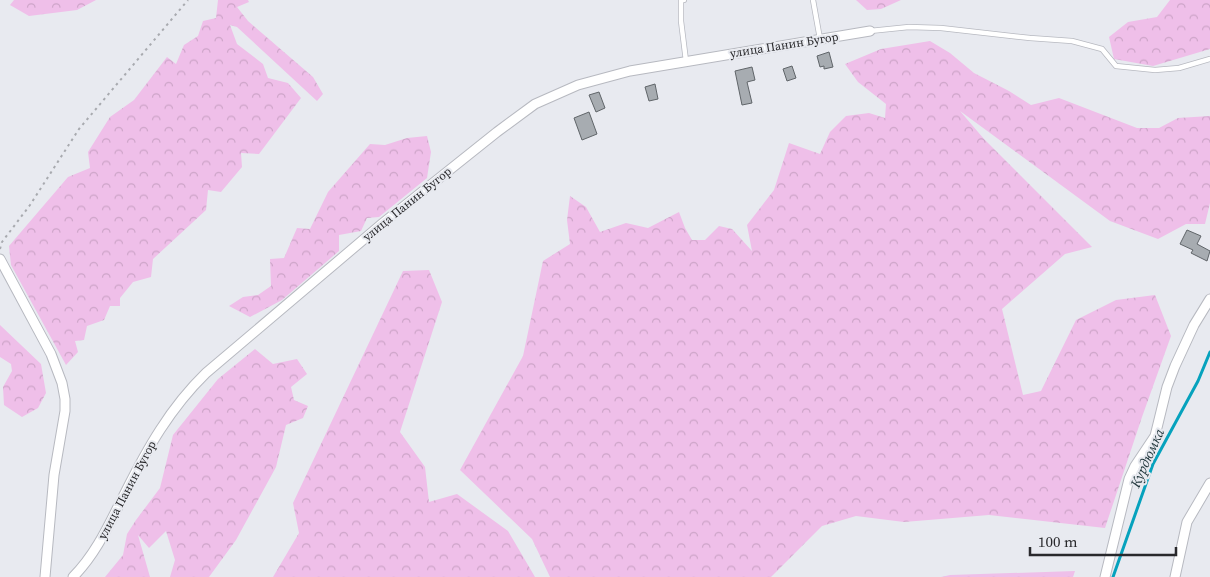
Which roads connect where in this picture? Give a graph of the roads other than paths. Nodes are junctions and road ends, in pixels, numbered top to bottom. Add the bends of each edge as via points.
1 (682, 0) edge
2 (813, 0) edge
3 (870, 31) joint
4 (820, 39) junction
5 (1210, 60) edge
6 (686, 61) junction
7 (0, 259) edge
8 (1210, 299) edge
9 (1210, 483) edge
10 (45, 577) edge
11 (73, 577) edge
12 (1105, 577) edge
13 (1175, 577) edge

1 - 6 lane
2 - 4 lane
3 - 4 street, улица Панин Бугор
3 - 5 lane via 941,28 1072,40 1102,49 1116,66 1155,70
4 - 6 street, улица Панин Бугор
6 - 11 street, улица Панин Бугор via 601,78 535,104 323,273 189,389 155,436 96,548
7 - 10 street via 51,354 65,399
8 - 12 street via 1194,324 1175,366 1155,436 1129,479
9 - 13 street via 1187,522

